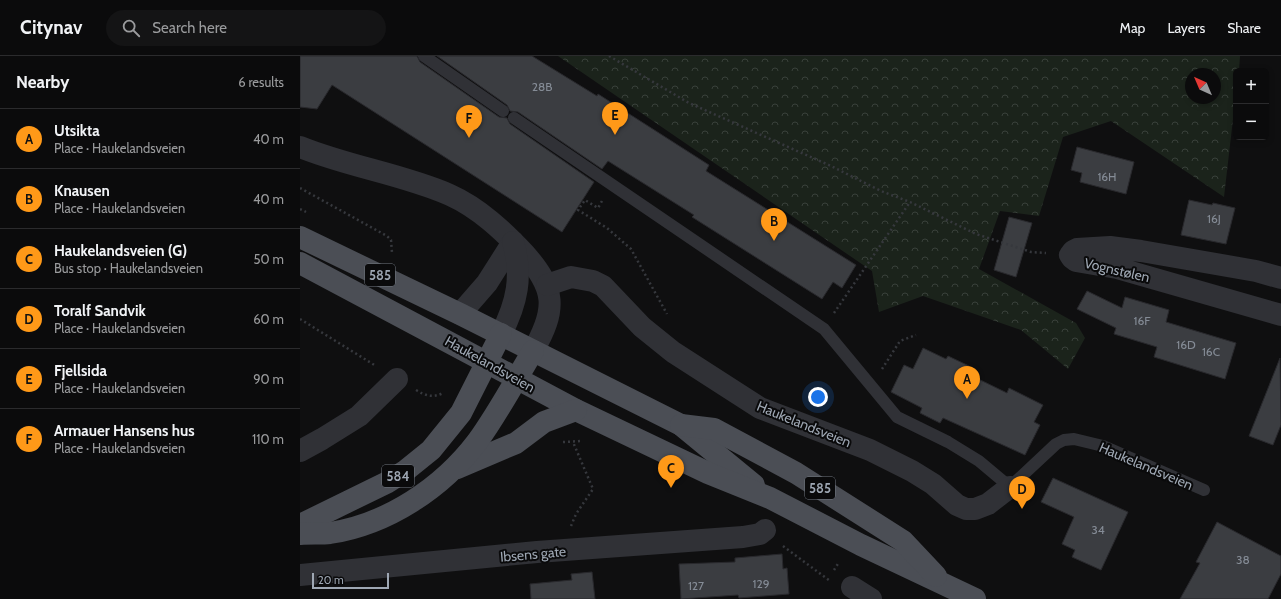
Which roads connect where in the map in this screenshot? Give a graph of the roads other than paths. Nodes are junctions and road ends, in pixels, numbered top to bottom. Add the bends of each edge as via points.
1 (424, 56) edge
2 (503, 111) dead end
3 (514, 118) dead end
4 (300, 147) edge
5 (300, 237) edge
6 (513, 242) junction
7 (300, 263) edge
8 (1281, 278) edge
9 (547, 285) junction
10 (460, 314) junction
11 (1281, 315) edge
12 (501, 334) junction
13 (533, 351) junction
14 (486, 362) junction
15 (397, 379) dead end
16 (516, 380) junction
17 (576, 410) junction
18 (681, 425) junction
19 (300, 451) edge
20 (451, 471) junction
21 (1010, 487) junction
22 (1204, 490) dead end
23 (770, 498) junction
24 (300, 525) edge
25 (765, 530) road end
26 (300, 534) edge
27 (300, 575) edge
28 (942, 583) junction
29 (852, 587) dead end
30 (871, 599) edge
31 (975, 599) edge

1 - 2 lane
3 - 21 lane via 824,329 897,417 948,442
4 - 6 street via 324,157 420,184 452,196 494,224
5 - 10 main road, Haukelandsveien / 585
6 - 9 street via 535,266
6 - 10 street, Haukelandsveien via 487,283
6 - 12 street via 518,280 512,312
7 - 14 main road, Haukelandsveien / 585
8 - 11 street, Vognstølen via 1110,247 1077,249 1070,255 1076,261 1117,268
9 - 13 street via 550,309 544,333
9 - 21 street, Haukelandsveien via 571,277 593,281 603,286 642,327 672,352 760,408 870,450 928,481 961,507 975,509
10 - 12 main road, Haukelandsveien / 585
12 - 13 main road, Haukelandsveien / 585
12 - 14 main road, 584
13 - 16 main road, 584
13 - 18 main road, Haukelandsveien / 585
14 - 16 main road, Haukelandsveien / 585
14 - 24 main road, 584 via 461,413 431,450 388,482
15 - 19 street via 359,416
16 - 17 main road, Haukelandsveien / 585
16 - 20 main road, 584 via 477,441
17 - 20 main road, 584 via 544,422 516,443
17 - 23 main road, Haukelandsveien / 585 via 708,473
18 - 23 main road, Haukelandsveien / 585
18 - 28 main road, Haukelandsveien / 585 via 714,429 796,473 903,541
20 - 26 main road, 584 via 422,495 382,518 330,533
21 - 22 lane, Haukelandsveien via 1056,444 1074,439 1103,446
23 - 28 main road, Haukelandsveien / 585
25 - 27 street, Ibsens gate via 760,534 743,537
28 - 31 main road, Haukelandsveien / 585
29 - 30 street

